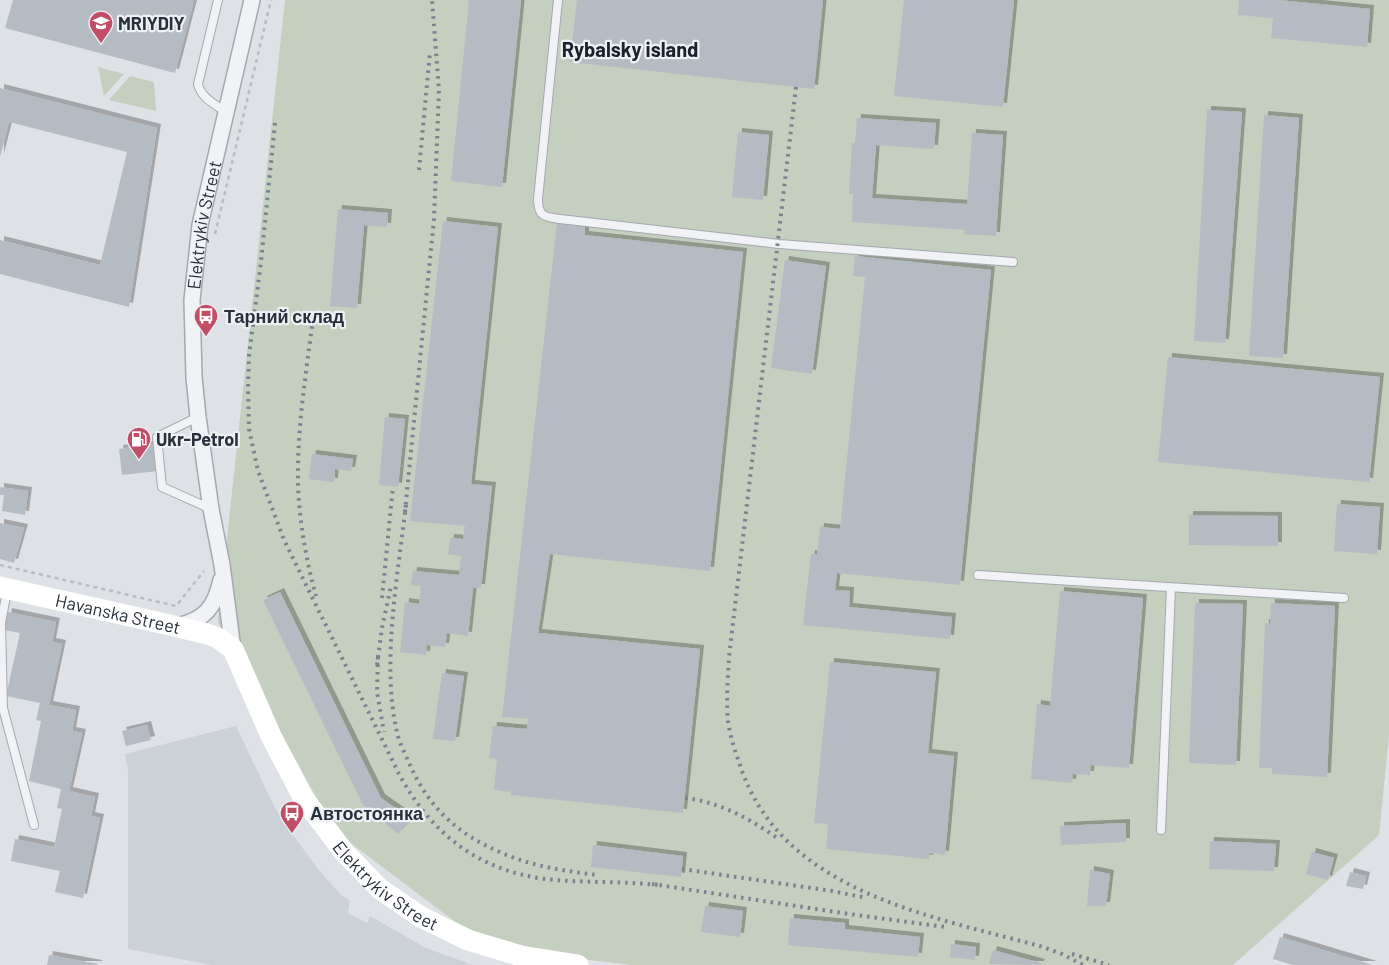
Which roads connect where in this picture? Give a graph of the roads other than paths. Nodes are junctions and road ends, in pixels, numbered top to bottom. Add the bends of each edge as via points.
1 (218, 0) edge
2 (252, 0) edge
3 (558, 0) edge
4 (226, 112) junction
5 (1013, 262) dead end
6 (198, 417) junction
7 (211, 509) junction
8 (223, 574) junction
9 (978, 575) dead end
10 (4, 588) edge
11 (1171, 588) junction
12 (1344, 598) dead end
13 (175, 626) junction
14 (233, 649) junction
15 (34, 824) dead end
16 (1161, 830) dead end
17 (578, 965) edge

1 - 4 lane via 198,84 199,91
2 - 4 street, Elektrykiv Street
3 - 5 lane via 538,199 539,211 543,215 778,244
4 - 6 street, Elektrykiv Street via 200,225 192,300
6 - 7 street, Elektrykiv Street
6 - 7 lane via 157,437 162,487
7 - 8 street, Elektrykiv Street
8 - 13 street, Elektrykiv Street via 216,598 208,610 195,621
8 - 14 street, Elektrykiv Street
9 - 11 lane
10 - 13 street, Havanska Street
10 - 15 lane via 2,708
11 - 12 lane
11 - 16 lane
13 - 14 street, Havanska Street via 218,638
14 - 17 street, Elektrykiv Street via 271,736 304,799 344,852 380,889 421,917 468,940 521,956

